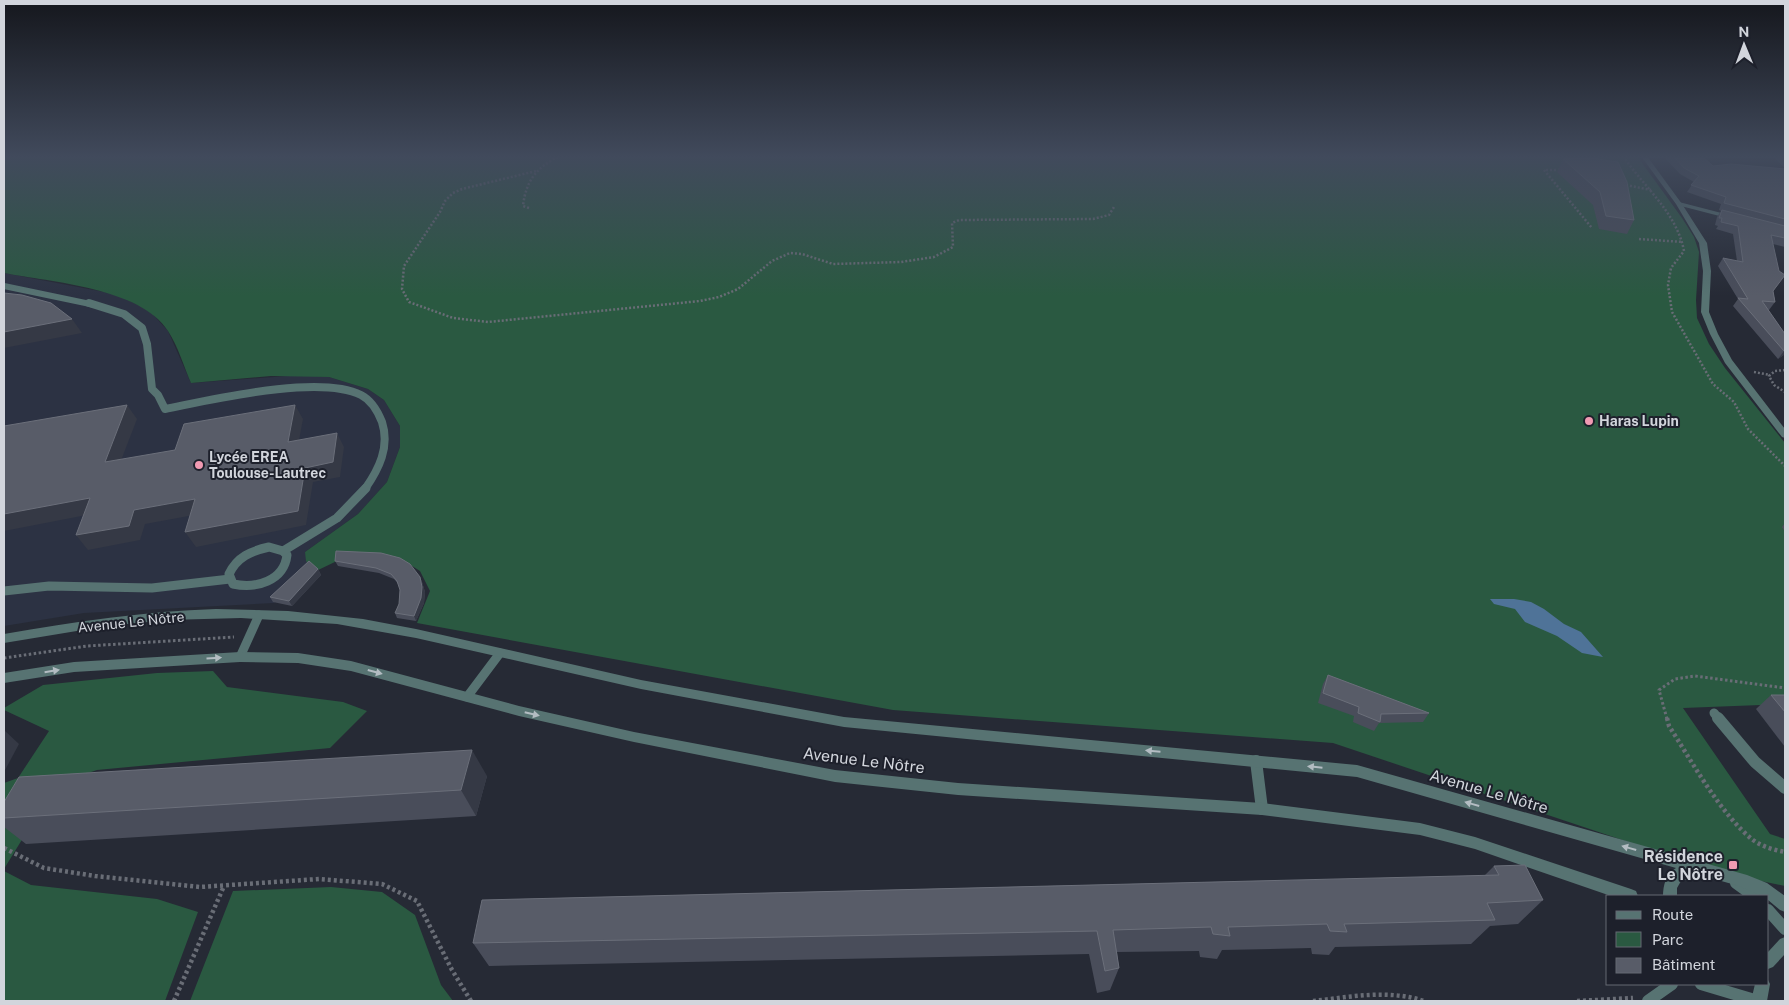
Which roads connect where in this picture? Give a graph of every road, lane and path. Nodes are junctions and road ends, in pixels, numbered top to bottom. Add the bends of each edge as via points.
1 (443, 203) edge
2 (522, 203) edge
3 (1570, 203) edge
4 (1679, 204) joint
5 (1114, 207) dead end
6 (529, 208) dead end
7 (1739, 219) edge
8 (1592, 228) dead end
9 (1639, 238) dead end
10 (1703, 243) junction
11 (4, 286) edge
12 (1785, 370) edge
13 (1785, 392) edge
14 (1785, 435) edge
15 (283, 550) junction
16 (230, 579) junction
17 (4, 591) edge
18 (258, 616) junction
19 (250, 636) junction
20 (4, 639) edge
21 (500, 653) junction
22 (240, 657) junction
23 (4, 658) edge
24 (4, 678) edge
25 (1785, 688) edge
26 (468, 697) junction
27 (1714, 713) dead end
28 (1256, 761) junction
29 (1785, 788) edge
30 (1262, 809) junction
31 (4, 848) edge
32 (1785, 852) edge
33 (1714, 873) junction
34 (224, 886) junction
35 (1627, 895) edge
36 (1670, 895) edge
37 (1753, 895) edge
38 (1785, 904) edge
39 (1769, 911) edge
40 (1785, 929) edge
41 (1785, 944) edge
42 (1769, 961) edge
43 (1671, 985) edge
44 (1704, 985) edge
45 (1762, 985) edge
46 (1652, 999) edge
47 (174, 1001) edge
48 (471, 1001) edge
49 (1313, 1001) edge
50 (1424, 1001) edge
51 (1577, 1001) edge
52 (1759, 1001) edge

1 - 5 path via 404,266 402,289 409,302 422,308 453,318 488,322 712,300 747,283 777,257 788,253 801,252 832,264 915,261 945,254 953,247 952,223 959,220 1093,219 1109,214
2 - 6 path via 522,206
3 - 8 path
4 - 7 street
4 - 10 street
9 - 10 path
10 - 14 street via 1707,271 1705,312 1728,361
11 - 15 lane via 93,304 124,314 142,328 152,390 165,409 281,389 325,388 359,393 373,405 385,428 386,444 380,464 354,502 326,526
12 - 13 path via 1775,371 1769,376 1774,385
15 - 16 lane via 269,547 243,556 231,568
15 - 16 lane via 287,555 285,568 270,580 240,586
16 - 17 lane via 168,588 36,586
18 - 19 lane
18 - 20 street, Avenue Le Nôtre via 198,615 123,620
18 - 21 street, Avenue Le Nôtre via 309,616 358,622
19 - 22 lane
19 - 23 path via 87,646
21 - 26 lane
28 -> 21 street, Avenue Le Nôtre via 844,722
24 -> 22 street, Avenue Le Nôtre via 74,667
22 -> 26 street, Avenue Le Nôtre via 298,658 351,666
25 - 32 path via 1695,676 1675,678 1659,690 1669,726 1723,808 1753,840 1769,849
26 -> 30 street, Avenue Le Nôtre via 634,737 835,776 968,790
27 - 29 lane via 1749,758
28 - 30 lane
33 -> 28 street, Avenue Le Nôtre via 1357,771
30 - 35 street, Avenue Le Nôtre via 1420,829 1475,843
31 - 34 path via 44,868 190,886
33 - 36 street, Avenue Le Nôtre via 1690,870 1676,874
33 - 37 lane, Avenue Le Nôtre
33 - 38 street, Avenue Le Nôtre via 1757,883
34 - 47 path
34 - 48 path via 319,879 382,884 418,901
39 - 40 lane
41 - 42 street
43 - 46 lane
44 - 52 lane
45 - 52 street
46 - 51 path
49 - 50 path via 1384,995

